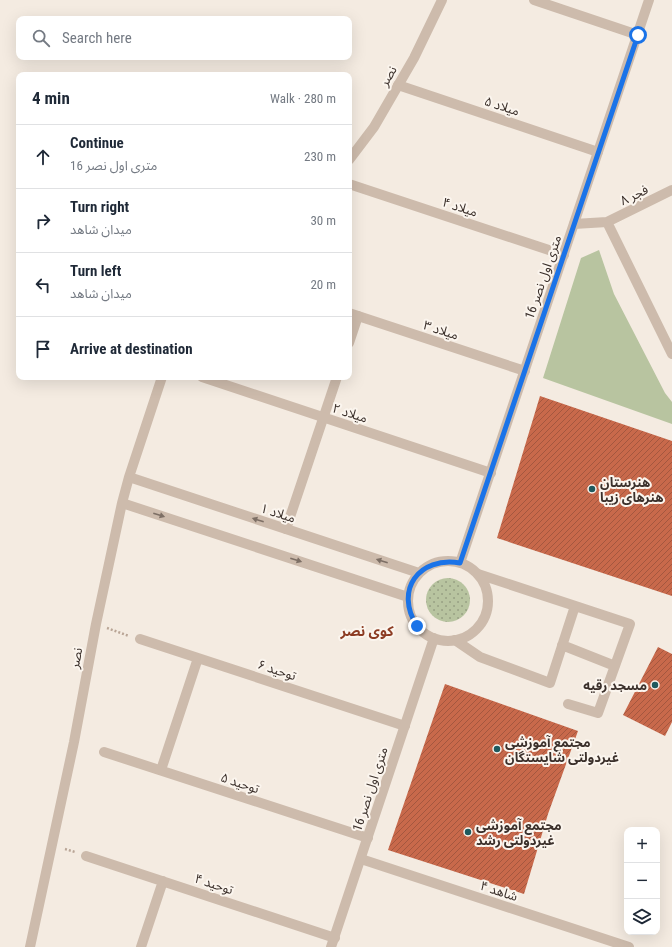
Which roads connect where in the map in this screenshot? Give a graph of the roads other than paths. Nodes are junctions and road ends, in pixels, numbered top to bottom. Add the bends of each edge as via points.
1 (442, 0) edge
2 (534, 0) edge
3 (649, 0) edge
4 (638, 35) junction
5 (398, 85) junction
6 (598, 152) junction
7 (352, 156) edge
8 (352, 185) edge
9 (672, 190) edge
10 (607, 222) junction
11 (574, 224) junction
12 (564, 255) junction
13 (354, 314) edge
14 (352, 326) edge
15 (670, 347) edge
16 (525, 371) junction
17 (161, 380) edge
18 (211, 380) edge
19 (337, 380) edge
20 (324, 418) junction
21 (490, 473) junction
22 (129, 477) junction
23 (122, 503) junction
24 (286, 529) junction
25 (460, 563) junction
26 (418, 573) junction
27 (478, 574) junction
28 (408, 597) junction
29 (575, 606) junction
30 (434, 638) junction
31 (140, 639) road end
32 (455, 640) junction
33 (562, 645) junction
34 (198, 658) junction
35 (615, 666) junction
36 (568, 704) dead end
37 (405, 726) junction
38 (104, 752) dead end
39 (161, 770) junction
40 (368, 838) junction
41 (86, 856) road end
42 (361, 859) junction
43 (163, 881) junction
44 (333, 942) edge
45 (30, 947) edge
46 (141, 947) edge
47 (629, 947) edge

1 - 5 street, نصر
2 - 4 street
3 - 4 street, 16 متری اول نصر
4 - 6 street, 16 متری اول نصر
5 - 6 street, میلاد ۵
5 - 7 street, نصر via 374,127
6 - 11 street, 16 متری اول نصر
8 - 12 street, میلاد ۴
9 - 10 street, فجر ۸
10 - 11 street
10 - 15 street
11 - 12 street, 16 متری اول نصر
12 - 16 street, 16 متری اول نصر
13 - 14 street
13 - 16 street, میلاد ۳
16 - 21 street, 16 متری اول نصر
17 - 22 street, نصر
18 - 20 street, میلاد ۲
19 - 20 street
20 - 21 street, میلاد ۲
20 - 24 street
21 - 25 street, 16 متری اول نصر
22 - 23 street, نصر
24 -> 22 street, میلاد ۱
23 -> 28 street
23 - 45 street, نصر
26 -> 24 street, میلاد ۱
25 - 26 street via 438,562
25 - 27 street
26 - 28 street
27 - 29 street
27 - 32 street via 487,593 486,614 474,631
28 - 30 street via 411,618 425,633
29 - 33 street
29 - 35 street via 630,624
30 - 32 street
30 - 37 street, 16 متری اول نصر
31 - 34 street, توحید ۶
32 - 33 street via 480,657 550,683
33 - 35 street
34 - 37 street, توحید ۶
34 - 39 street
35 - 36 street via 598,713
37 - 40 street, 16 متری اول نصر
38 - 39 street, توحید ۵
39 - 40 street, توحید ۵
40 - 42 street, 16 متری اول نصر
41 - 43 street, توحید ۴
42 - 44 street, 16 متری اول نصر
42 - 47 street, شاهد ۴
43 - 44 street, توحید ۴
43 - 46 street

